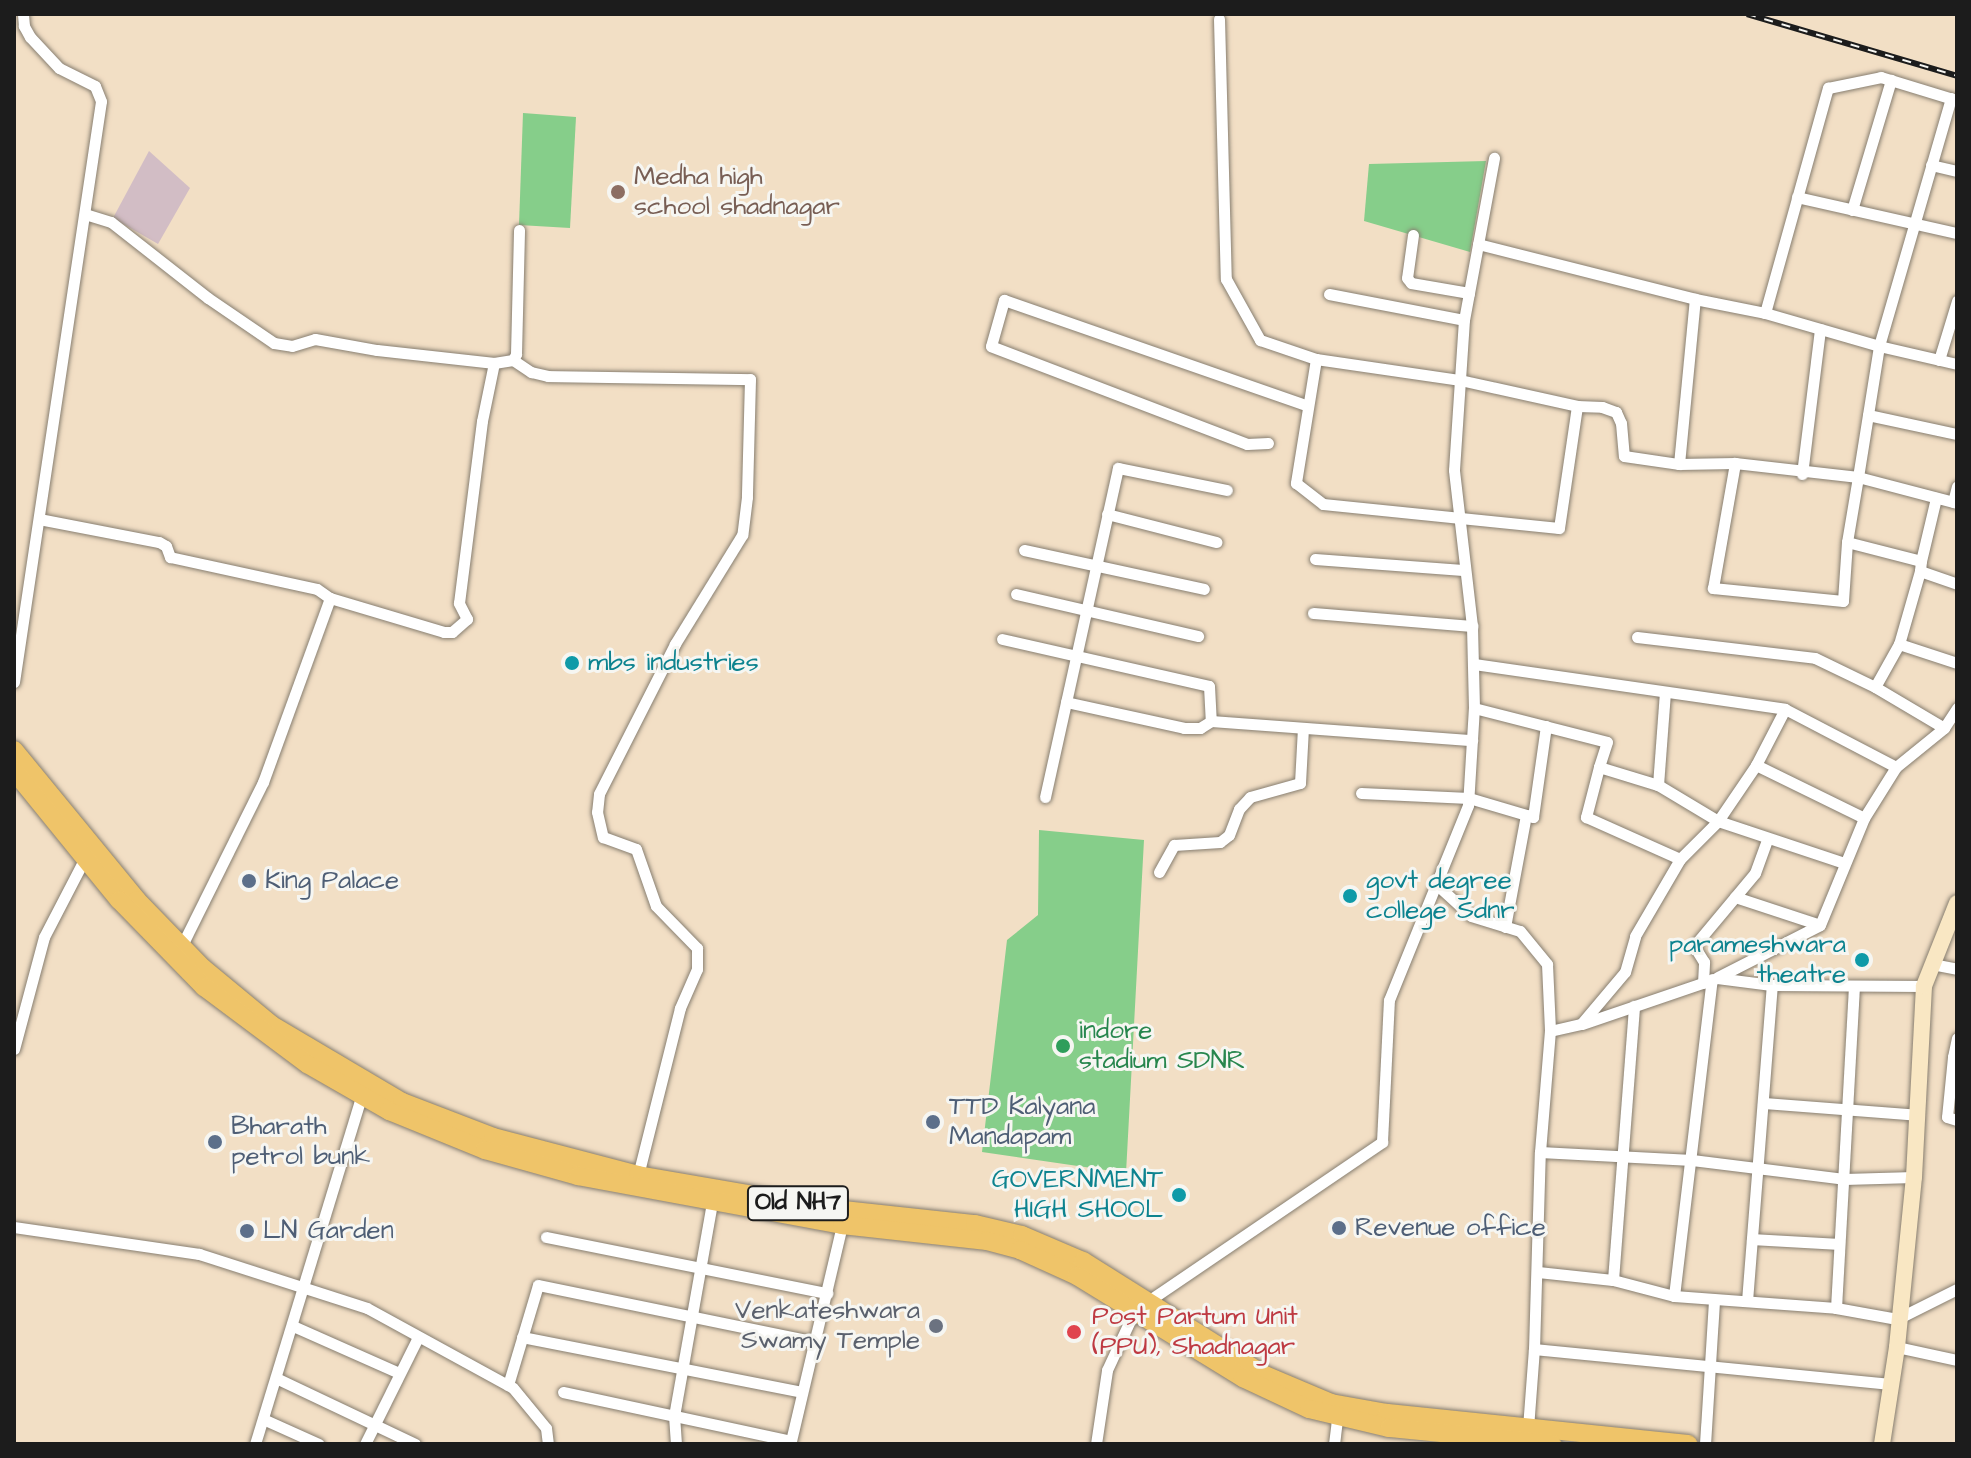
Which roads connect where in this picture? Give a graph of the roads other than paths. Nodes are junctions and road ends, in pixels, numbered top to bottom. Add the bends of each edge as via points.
1 (23, 14) edge
2 (1219, 19) dead end
3 (1891, 80) junction
4 (1954, 100) edge
5 (1494, 158) dead end
6 (1931, 165) junction
7 (1957, 171) edge
8 (1797, 197) junction
9 (1852, 210) junction
10 (85, 214) junction
11 (1914, 223) junction
12 (519, 230) dead end
13 (1957, 233) edge
14 (1413, 235) dead end
15 (1478, 244) junction
16 (1469, 293) junction
17 (1329, 294) dead end
18 (1695, 299) junction
19 (1957, 301) edge
20 (1765, 313) junction
21 (1464, 320) junction
22 (1820, 329) junction
23 (1879, 346) junction
24 (1316, 359) junction
25 (513, 360) junction
26 (1939, 360) junction
27 (494, 363) junction
28 (1957, 364) edge
29 (1460, 380) junction
30 (1308, 406) junction
31 (1577, 406) junction
32 (1868, 415) junction
33 (1957, 434) edge
34 (1268, 443) dead end
35 (1735, 463) junction
36 (1679, 464) junction
37 (1802, 474) junction
38 (1858, 477) junction
39 (1957, 486) edge
40 (1227, 490) dead end
41 (1936, 498) junction
42 (1955, 503) edge
43 (1107, 514) junction
44 (39, 519) junction
45 (1458, 519) junction
46 (1216, 542) dead end
47 (1847, 542) junction
48 (1024, 550) dead end
49 (1315, 559) dead end
50 (1097, 564) junction
51 (1920, 566) junction
52 (1463, 570) junction
53 (1957, 584) edge
54 (1204, 589) dead end
55 (1016, 594) dead end
56 (330, 598) junction
57 (1086, 610) junction
58 (1313, 613) dead end
59 (1472, 626) junction
60 (1198, 636) dead end
61 (1637, 637) dead end
62 (1002, 639) dead end
63 (1899, 644) junction
64 (1076, 655) junction
65 (1957, 663) edge
66 (1474, 664) junction
67 (14, 682) edge
68 (1875, 687) junction
69 (1665, 692) junction
70 (1066, 702) junction
71 (1474, 708) junction
72 (1957, 708) edge
73 (1785, 709) junction
74 (1211, 721) junction
75 (1546, 726) junction
76 (1303, 728) junction
77 (1944, 728) junction
78 (1472, 740) junction
79 (14, 750) edge
80 (1756, 765) junction
81 (1599, 767) junction
82 (1896, 767) junction
83 (14, 771) edge
84 (1658, 785) junction
85 (1361, 793) dead end
86 (1045, 797) dead end
87 (1469, 798) junction
88 (1526, 815) junction
89 (1864, 818) junction
90 (1718, 821) junction
91 (1768, 838) junction
92 (85, 858) junction
93 (1680, 859) junction
94 (1844, 863) junction
95 (1159, 872) dead end
96 (1436, 884) junction
97 (1735, 897) junction
98 (1957, 903) edge
99 (1820, 925) junction
100 (1505, 927) junction
101 (181, 947) junction
102 (1932, 964) junction
103 (1957, 969) edge
104 (1711, 980) junction
105 (1772, 985) junction
106 (1924, 986) junction
107 (1854, 987) junction
108 (1634, 1006) junction
109 (18, 1015) edge
110 (1581, 1024) junction
111 (1550, 1031) junction
112 (1957, 1038) edge
113 (14, 1049) edge
114 (1955, 1057) edge
115 (363, 1090) junction
116 (1763, 1103) junction
117 (1847, 1110) junction
118 (1918, 1115) junction
119 (1957, 1120) edge
120 (1540, 1152) junction
121 (1623, 1157) junction
122 (1692, 1160) junction
123 (1758, 1170) junction
124 (638, 1175) junction
125 (1914, 1177) junction
126 (1844, 1179) junction
127 (712, 1202) junction
128 (842, 1225) junction
129 (14, 1227) edge
130 (546, 1237) dead end
131 (1752, 1239) junction
132 (1839, 1244) junction
133 (699, 1267) junction
134 (1538, 1272) junction
135 (1613, 1280) junction
136 (306, 1286) junction
137 (1957, 1289) edge
138 (827, 1293) junction
139 (1674, 1296) junction
140 (1714, 1301) junction
141 (1747, 1301) junction
142 (1140, 1305) junction
143 (1836, 1308) junction
144 (691, 1318) junction
145 (1897, 1319) junction
146 (293, 1326) junction
147 (418, 1337) junction
148 (522, 1337) junction
149 (815, 1342) junction
150 (1897, 1347) junction
151 (1534, 1349) junction
152 (1957, 1360) edge
153 (1711, 1365) junction
154 (684, 1368) junction
155 (399, 1373) junction
156 (276, 1378) junction
157 (1890, 1384) junction
158 (508, 1385) junction
159 (563, 1392) dead end
160 (802, 1392) junction
161 (674, 1416) junction
162 (1337, 1418) junction
163 (263, 1419) junction
164 (375, 1426) junction
165 (1528, 1428) junction
166 (1458, 1439) edge
167 (1641, 1442) edge
168 (255, 1444) edge
169 (319, 1444) edge
170 (365, 1444) edge
171 (415, 1444) edge
172 (548, 1444) edge
173 (676, 1444) edge
174 (1096, 1444) edge
175 (1334, 1444) edge
176 (1545, 1444) edge
177 (1688, 1444) edge
178 (1705, 1444) edge
179 (1882, 1444) edge

1 - 10 street via 30,37 59,68 86,79 100,94
2 - 24 street via 1226,279 1260,340
3 - 4 street
3 - 8 street via 1881,77 1828,88
3 - 9 street
4 - 6 street
5 - 15 street
6 - 7 street
6 - 11 street
8 - 9 street
8 - 20 street
9 - 11 street
10 - 27 street via 111,222 208,298 284,347 315,339
10 - 44 street
11 - 13 street
11 - 23 street
12 - 25 street
14 - 16 street via 1407,278 1411,283
15 - 16 street
15 - 18 street
16 - 21 street
17 - 21 street
18 - 20 street
18 - 36 street
19 - 26 street
20 - 22 street
21 - 29 street
22 - 23 street
22 - 37 street
23 - 26 street
23 - 32 street
24 - 29 street
24 - 30 street
25 - 27 street
25 - 124 street via 548,376 750,379 742,535 675,644 599,794 603,837 636,849 656,906 697,948 697,969 680,1008
26 - 28 street
27 - 56 street via 459,603 467,619 444,632
29 - 31 street
29 - 45 street via 1454,470
30 - 34 street via 1004,300 991,346 1247,444
30 - 45 street via 1296,483 1323,504
31 - 36 street via 1616,412 1624,456
31 - 45 street via 1559,528
32 - 33 street
32 - 38 street
35 - 36 street
35 - 37 street
35 - 47 street via 1713,588 1843,601
37 - 38 street
38 - 41 street
38 - 47 street
39 - 42 street
40 - 43 street via 1118,468
41 - 42 street
41 - 51 street
43 - 46 street
43 - 50 street
44 - 56 street via 159,542 170,557 317,589
44 - 67 street
45 - 52 street
47 - 51 street
48 - 50 street
49 - 52 street
50 - 54 street
50 - 57 street
51 - 53 street
51 - 63 street
52 - 59 street
55 - 57 street
56 - 101 street via 263,782
57 - 60 street
57 - 64 street
58 - 59 street
59 - 66 street
61 - 68 street via 1815,658
62 - 64 street
63 - 65 street
63 - 68 street
64 - 70 street
64 - 74 street via 1209,686
66 - 69 street
66 - 71 street
68 - 77 street
69 - 73 street
69 - 84 street
70 - 74 street via 1184,728 1200,728
70 - 86 street
71 - 75 street
71 - 78 street
72 - 77 street
73 - 80 street
73 - 82 street
74 - 76 street
75 - 81 street via 1607,742
75 - 88 street via 1533,817
76 - 78 street
76 - 95 street via 1300,783 1250,797 1229,835 1220,842 1174,845
77 - 82 street
78 - 87 street
79 - 101 main road, Old NH7
80 - 89 street
80 - 90 street
81 - 84 street
81 - 93 street via 1586,817
82 - 89 street
83 - 92 main road, Old NH7
84 - 90 street
85 - 87 street
87 - 88 street
87 - 96 street
88 - 100 street
89 - 94 street
90 - 91 street
90 - 93 street
91 - 94 street
91 - 97 street via 1755,873
92 - 109 street via 44,937
92 - 115 main road, Old NH7 via 204,987 253,1027
93 - 110 street via 1635,936 1625,972
94 - 99 street
96 - 100 street via 1471,916
96 - 142 street via 1389,1000 1382,1142
97 - 99 street
97 - 104 street via 1694,946
98 - 102 main road
99 - 104 street
100 - 111 street via 1520,931 1547,964
101 - 115 main road, Old NH7 via 227,990
102 - 103 street
102 - 106 main road
104 - 105 street
104 - 108 street
104 - 122 street
105 - 107 street
105 - 116 street
106 - 107 street
106 - 118 main road
107 - 117 street
108 - 110 street
108 - 121 street
109 - 113 street
110 - 111 street
111 - 120 street
112 - 114 street
114 - 119 street via 1947,1117
115 - 124 main road, Old NH7 via 493,1137
115 - 127 main road, Old NH7 via 437,1131 520,1160
115 - 136 street
116 - 117 street
116 - 123 street
117 - 118 street
117 - 126 street
118 - 125 main road
120 - 121 street
120 - 134 street
121 - 122 street
121 - 135 street
122 - 123 street
122 - 139 street
123 - 126 street
123 - 131 street
124 - 142 main road, Old NH7 via 867,1214 999,1228 1083,1261
125 - 126 street
125 - 145 main road
126 - 132 street
127 - 128 main road, Old NH7
127 - 133 street
128 - 138 street
128 - 142 main road, Old NH7 via 1020,1250
129 - 136 street via 199,1254
130 - 133 street
131 - 132 street
131 - 141 street
132 - 143 street
133 - 138 street
133 - 144 street
134 - 135 street
134 - 151 street
135 - 139 street
136 - 146 street
136 - 147 street via 367,1308
137 - 145 street
138 - 149 street
139 - 140 street
140 - 141 street
140 - 153 street
141 - 143 street
142 - 162 main road, Old NH7 via 1276,1396
142 - 165 main road, Old NH7 via 1265,1375 1321,1399 1373,1411
142 - 174 street via 1107,1370
143 - 145 street
144 - 148 street via 538,1285
144 - 149 street
144 - 154 street
145 - 150 main road
146 - 155 street
146 - 156 street
147 - 155 street
147 - 158 street
148 - 154 street
148 - 158 street
149 - 160 street
150 - 152 street
150 - 157 main road
151 - 153 street
151 - 165 street
153 - 157 street
153 - 178 street
154 - 160 street
154 - 161 street
155 - 164 street
156 - 163 street
156 - 164 street
157 - 179 main road
158 - 172 street via 546,1428
159 - 161 street
160 - 161 street via 791,1441
161 - 173 street
162 - 166 main road, Old NH7
162 - 175 street
163 - 168 street
163 - 169 street
164 - 170 street
164 - 171 street
165 - 167 main road, Old NH7
166 - 176 main road, Old NH7
167 - 177 main road, Old NH7

